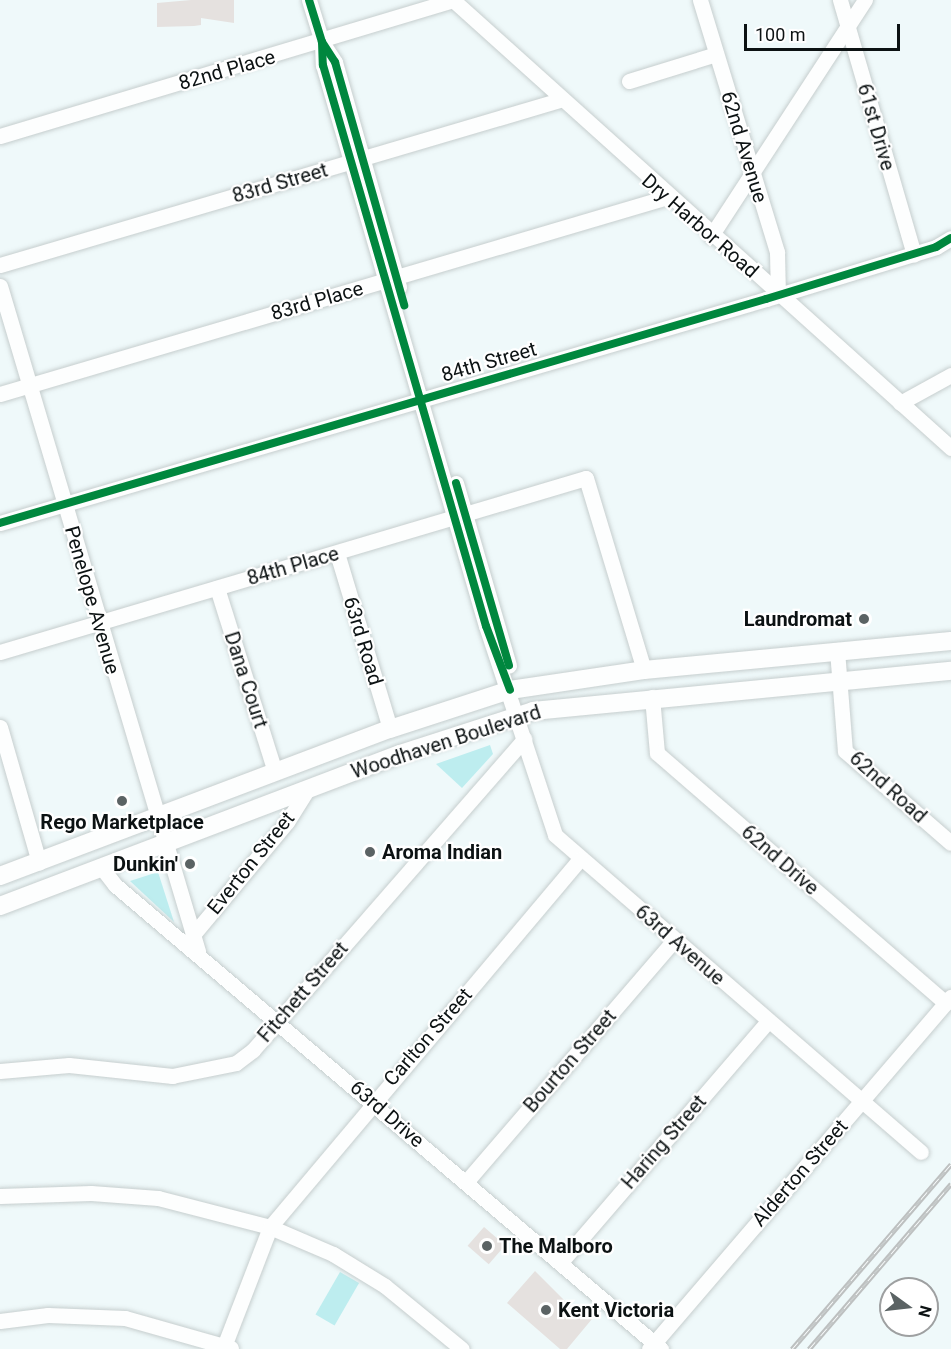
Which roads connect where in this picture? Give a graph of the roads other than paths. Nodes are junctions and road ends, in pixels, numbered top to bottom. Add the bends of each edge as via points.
1 (309, 0) edge
2 (453, 0) edge
3 (700, 0) edge
4 (840, 0) edge
5 (865, 0) edge
6 (847, 26) junction
7 (322, 42) junction
8 (716, 54) junction
9 (629, 81) dead end
10 (560, 100) junction
11 (0, 136) edge
12 (357, 160) junction
13 (752, 173) junction
14 (667, 197) junction
15 (711, 236) junction
16 (951, 238) edge
17 (914, 254) junction
18 (0, 265) edge
19 (391, 280) junction
20 (0, 285) edge
21 (778, 295) junction
22 (951, 375) edge
23 (29, 385) junction
24 (0, 394) edge
25 (426, 398) junction
26 (900, 403) junction
27 (951, 448) edge
28 (64, 504) junction
29 (461, 517) junction
30 (0, 523) edge
31 (337, 553) junction
32 (217, 588) junction
33 (99, 623) junction
34 (951, 641) edge
35 (837, 650) junction
36 (0, 652) edge
37 (644, 670) junction
38 (951, 670) edge
39 (839, 678) junction
40 (510, 690) junction
41 (652, 696) junction
42 (517, 716) junction
43 (0, 727) edge
44 (390, 729) junction
45 (524, 739) junction
46 (275, 772) junction
47 (308, 789) junction
48 (158, 818) junction
49 (951, 843) edge
50 (165, 845) junction
51 (580, 859) junction
52 (39, 862) junction
53 (101, 867) junction
54 (0, 876) edge
55 (0, 906) edge
56 (192, 936) junction
57 (674, 940) junction
58 (200, 954) junction
59 (948, 1000) edge
60 (278, 1021) junction
61 (768, 1021) junction
62 (0, 1071) edge
63 (372, 1101) junction
64 (862, 1101) junction
65 (921, 1152) dead end
66 (466, 1182) junction
67 (0, 1196) edge
68 (270, 1227) junction
69 (560, 1263) junction
70 (0, 1320) edge
71 (227, 1347) edge
72 (655, 1347) edge
73 (462, 1349) edge

1 - 7 street, 63rd Avenue
2 - 7 street, 82nd Place
2 - 10 street, Dry Harbor Road
3 - 8 street, 62nd Avenue
4 - 6 street, 61st Drive
5 - 6 street
6 - 13 street
6 - 17 street, 61st Drive
7 - 11 street, 82nd Place
7 - 12 street, 63rd Avenue via 335,62
8 - 9 street
8 - 13 street, 62nd Avenue
10 - 12 street, 83rd Street
10 - 14 street, Dry Harbor Road
12 - 18 street, 83rd Street
12 - 19 street, 63rd Avenue
13 - 15 street
13 - 21 street, 62nd Avenue via 777,252
14 - 15 street, Dry Harbor Road
14 - 19 street, 83rd Place
15 - 21 street, Dry Harbor Road
16 - 17 street, 84th Street
17 - 21 street, 84th Street
19 - 23 street, 83rd Place
19 - 25 street, 63rd Avenue
20 - 23 street, Penelope Avenue
21 - 25 street, 84th Street
21 - 26 street, Dry Harbor Road
22 - 26 street
23 - 24 street, 83rd Place
23 - 28 street, Penelope Avenue
25 - 28 street, 84th Street
25 - 29 street, 63rd Avenue
26 - 27 street, Dry Harbor Road
28 - 30 street, 84th Street
28 - 33 street, Penelope Avenue
29 - 31 street, 84th Place
29 - 37 street, 84th Place via 586,478
29 - 40 street, 63rd Avenue via 511,672
31 - 32 street, 84th Place
31 - 44 street, 63rd Road
32 - 33 street, 84th Place
32 - 46 street, Dana Court
33 - 36 street, 84th Place
33 - 48 street, Penelope Avenue
34 - 35 main road, Woodhaven Boulevard
35 - 37 main road, Woodhaven Boulevard
35 - 39 street, 62nd Road
37 - 40 main road, Woodhaven Boulevard
38 - 39 main road, Woodhaven Boulevard
39 - 41 main road, Woodhaven Boulevard
39 - 49 street, 62nd Road via 844,751
40 - 42 street, 63rd Avenue
40 - 44 main road, Woodhaven Boulevard
41 - 42 main road, Woodhaven Boulevard
41 - 59 street, 62nd Drive via 657,753
42 - 45 street, 63rd Avenue
42 - 47 main road, Woodhaven Boulevard
43 - 52 street
44 - 46 main road, Woodhaven Boulevard
45 - 51 street, 63rd Avenue via 555,835
45 - 60 street, Fitchett Street
46 - 48 main road, Woodhaven Boulevard
47 - 50 main road, Woodhaven Boulevard
47 - 56 street, Everton Street via 287,822
48 - 50 street, Penelope Avenue
48 - 52 main road, Woodhaven Boulevard
50 - 53 main road, Woodhaven Boulevard
50 - 56 street, 63rd Drive
51 - 57 street, 63rd Avenue
51 - 63 street, Carlton Street
52 - 54 main road, Woodhaven Boulevard
53 - 55 main road, Woodhaven Boulevard
53 - 58 street via 115,885
56 - 58 street, 63rd Drive
57 - 61 street, 63rd Avenue
57 - 66 street, Bourton Street
58 - 60 street, 63rd Drive
59 - 64 street, Alderton Street
60 - 62 street, Fitchett Street via 244,1056 209,1071 172,1076 69,1065
60 - 63 street, 63rd Drive
61 - 64 street, 63rd Avenue
61 - 69 street, Haring Street
63 - 66 street, 63rd Drive
63 - 68 street, Carlton Street
64 - 65 street, 63rd Avenue
64 - 72 street, Alderton Street
66 - 69 street, 63rd Drive
67 - 68 street via 91,1192 158,1198
68 - 71 street, Carlton Street
68 - 73 street via 333,1254 385,1286
69 - 72 street, 63rd Drive
70 - 71 street via 48,1315 125,1318

